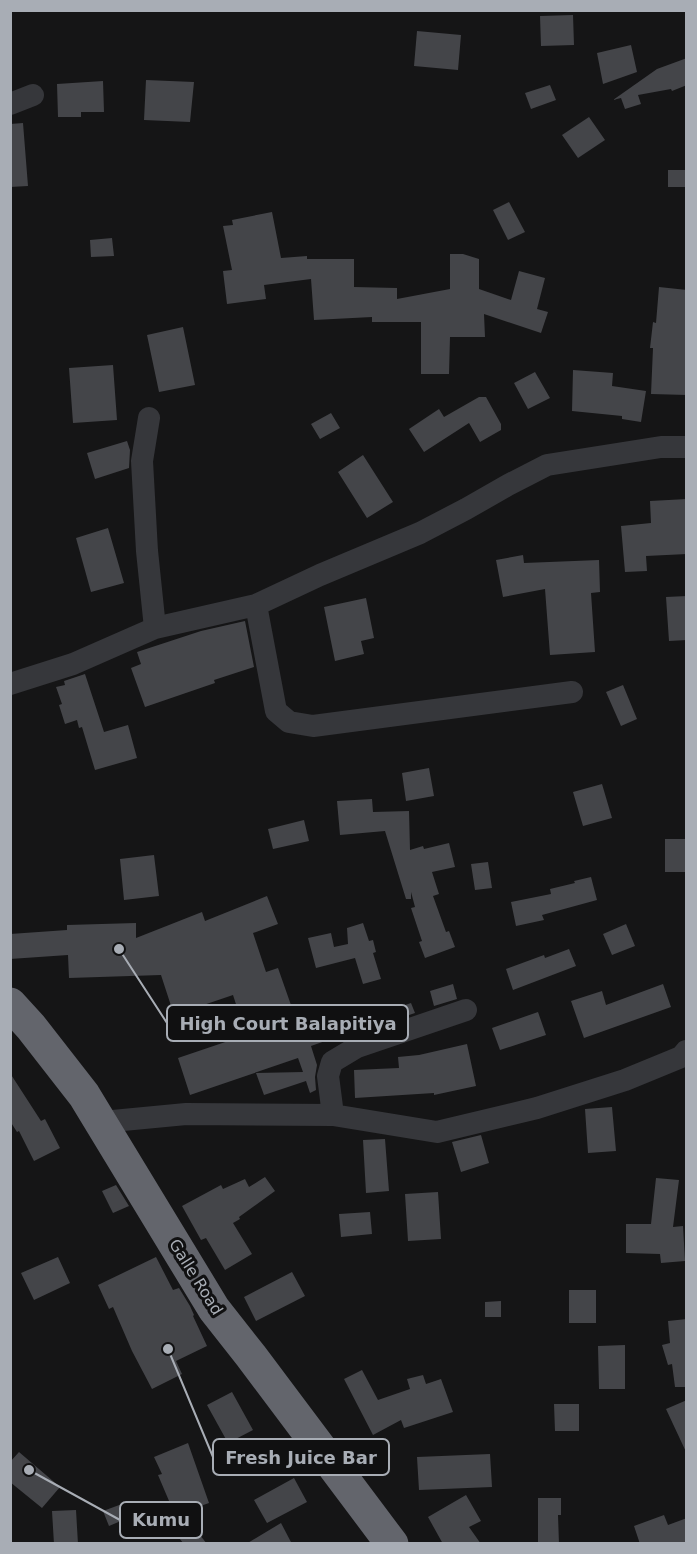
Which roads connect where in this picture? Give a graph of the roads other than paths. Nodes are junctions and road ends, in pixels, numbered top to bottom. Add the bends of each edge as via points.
1 (33, 96) dead end
2 (10, 104) edge
3 (149, 418) dead end
4 (687, 447) edge
5 (256, 605) junction
6 (155, 628) junction
7 (10, 684) edge
8 (572, 692) dead end
9 (10, 1004) edge
10 (466, 1010) dead end
11 (687, 1051) edge
12 (333, 1115) junction
13 (102, 1122) junction
14 (393, 1544) edge

1 - 2 street
3 - 6 street via 142,461
4 - 5 street via 661,447 548,465 420,533
5 - 6 street
5 - 8 street via 276,711 289,722 313,726
6 - 7 street via 73,664
9 - 13 highway, Galle Road
10 - 12 street via 357,1047 332,1062 328,1076
11 - 12 street via 626,1080 537,1108 437,1132
12 - 13 street via 186,1114
13 - 14 highway, Galle Road via 214,1309

